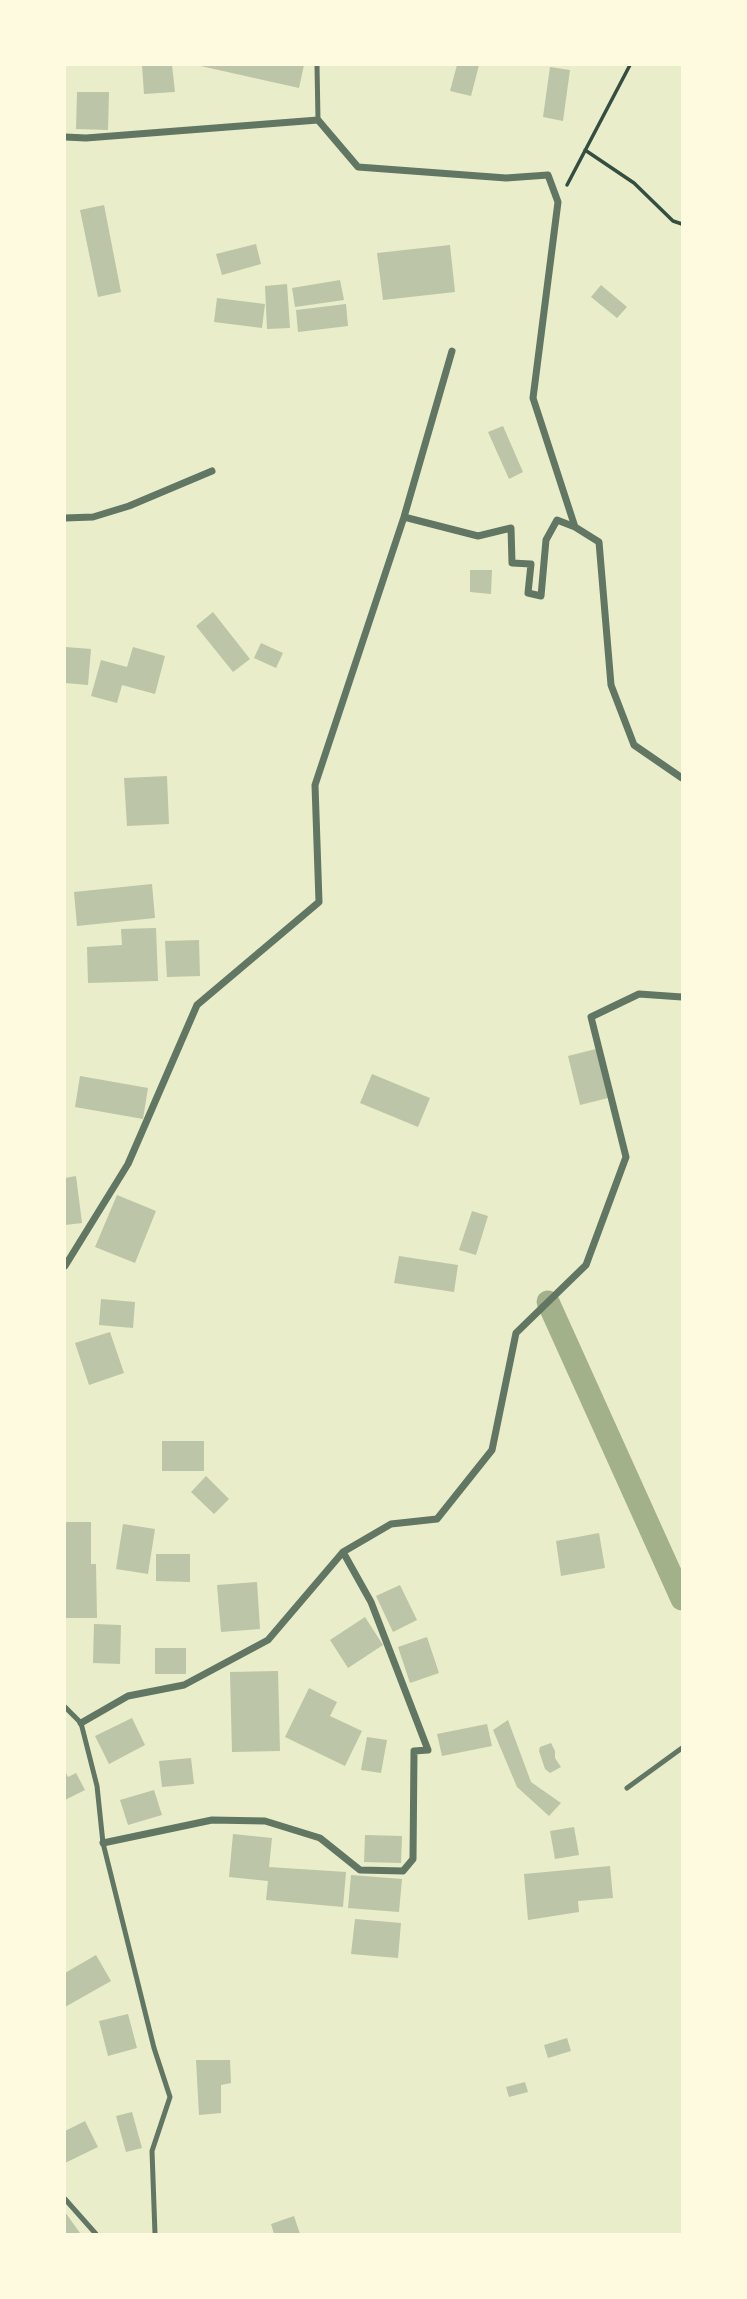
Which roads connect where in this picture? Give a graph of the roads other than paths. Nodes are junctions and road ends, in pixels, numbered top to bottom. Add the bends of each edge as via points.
1 (317, 65) edge
2 (318, 120) junction
3 (65, 137) edge
4 (452, 351) dead end
5 (212, 471) dead end
6 (404, 517) junction
7 (65, 518) edge
8 (575, 527) junction
9 (682, 778) edge
10 (682, 997) edge
11 (65, 1266) edge
12 (343, 1552) junction
13 (65, 1707) edge
14 (81, 1723) junction
15 (682, 1748) edge
16 (627, 1788) dead end
17 (103, 1843) junction
18 (65, 2199) edge
19 (96, 2234) edge
20 (155, 2234) edge

1 - 2 lane
2 - 3 street
2 - 8 street via 358,167 506,178 548,175 558,202 533,398
4 - 6 street
5 - 7 street via 129,506 93,517
6 - 8 street via 478,536 511,528 512,563 531,564 528,593 541,596 546,540 556,520
6 - 11 street via 315,785 319,902 197,1005 128,1164
8 - 9 street via 599,542 611,685 634,745
10 - 12 street via 639,994 591,1017 626,1157 586,1265 516,1333 492,1450 438,1519 391,1524
12 - 14 street via 268,1640 184,1685 128,1696
12 - 17 street via 371,1602 428,1750 414,1751 412,1859 403,1871 360,1870 320,1838 265,1821 212,1820
13 - 14 lane
14 - 17 lane via 97,1786
15 - 16 lane
17 - 20 lane via 170,2097 152,2151
18 - 19 lane

